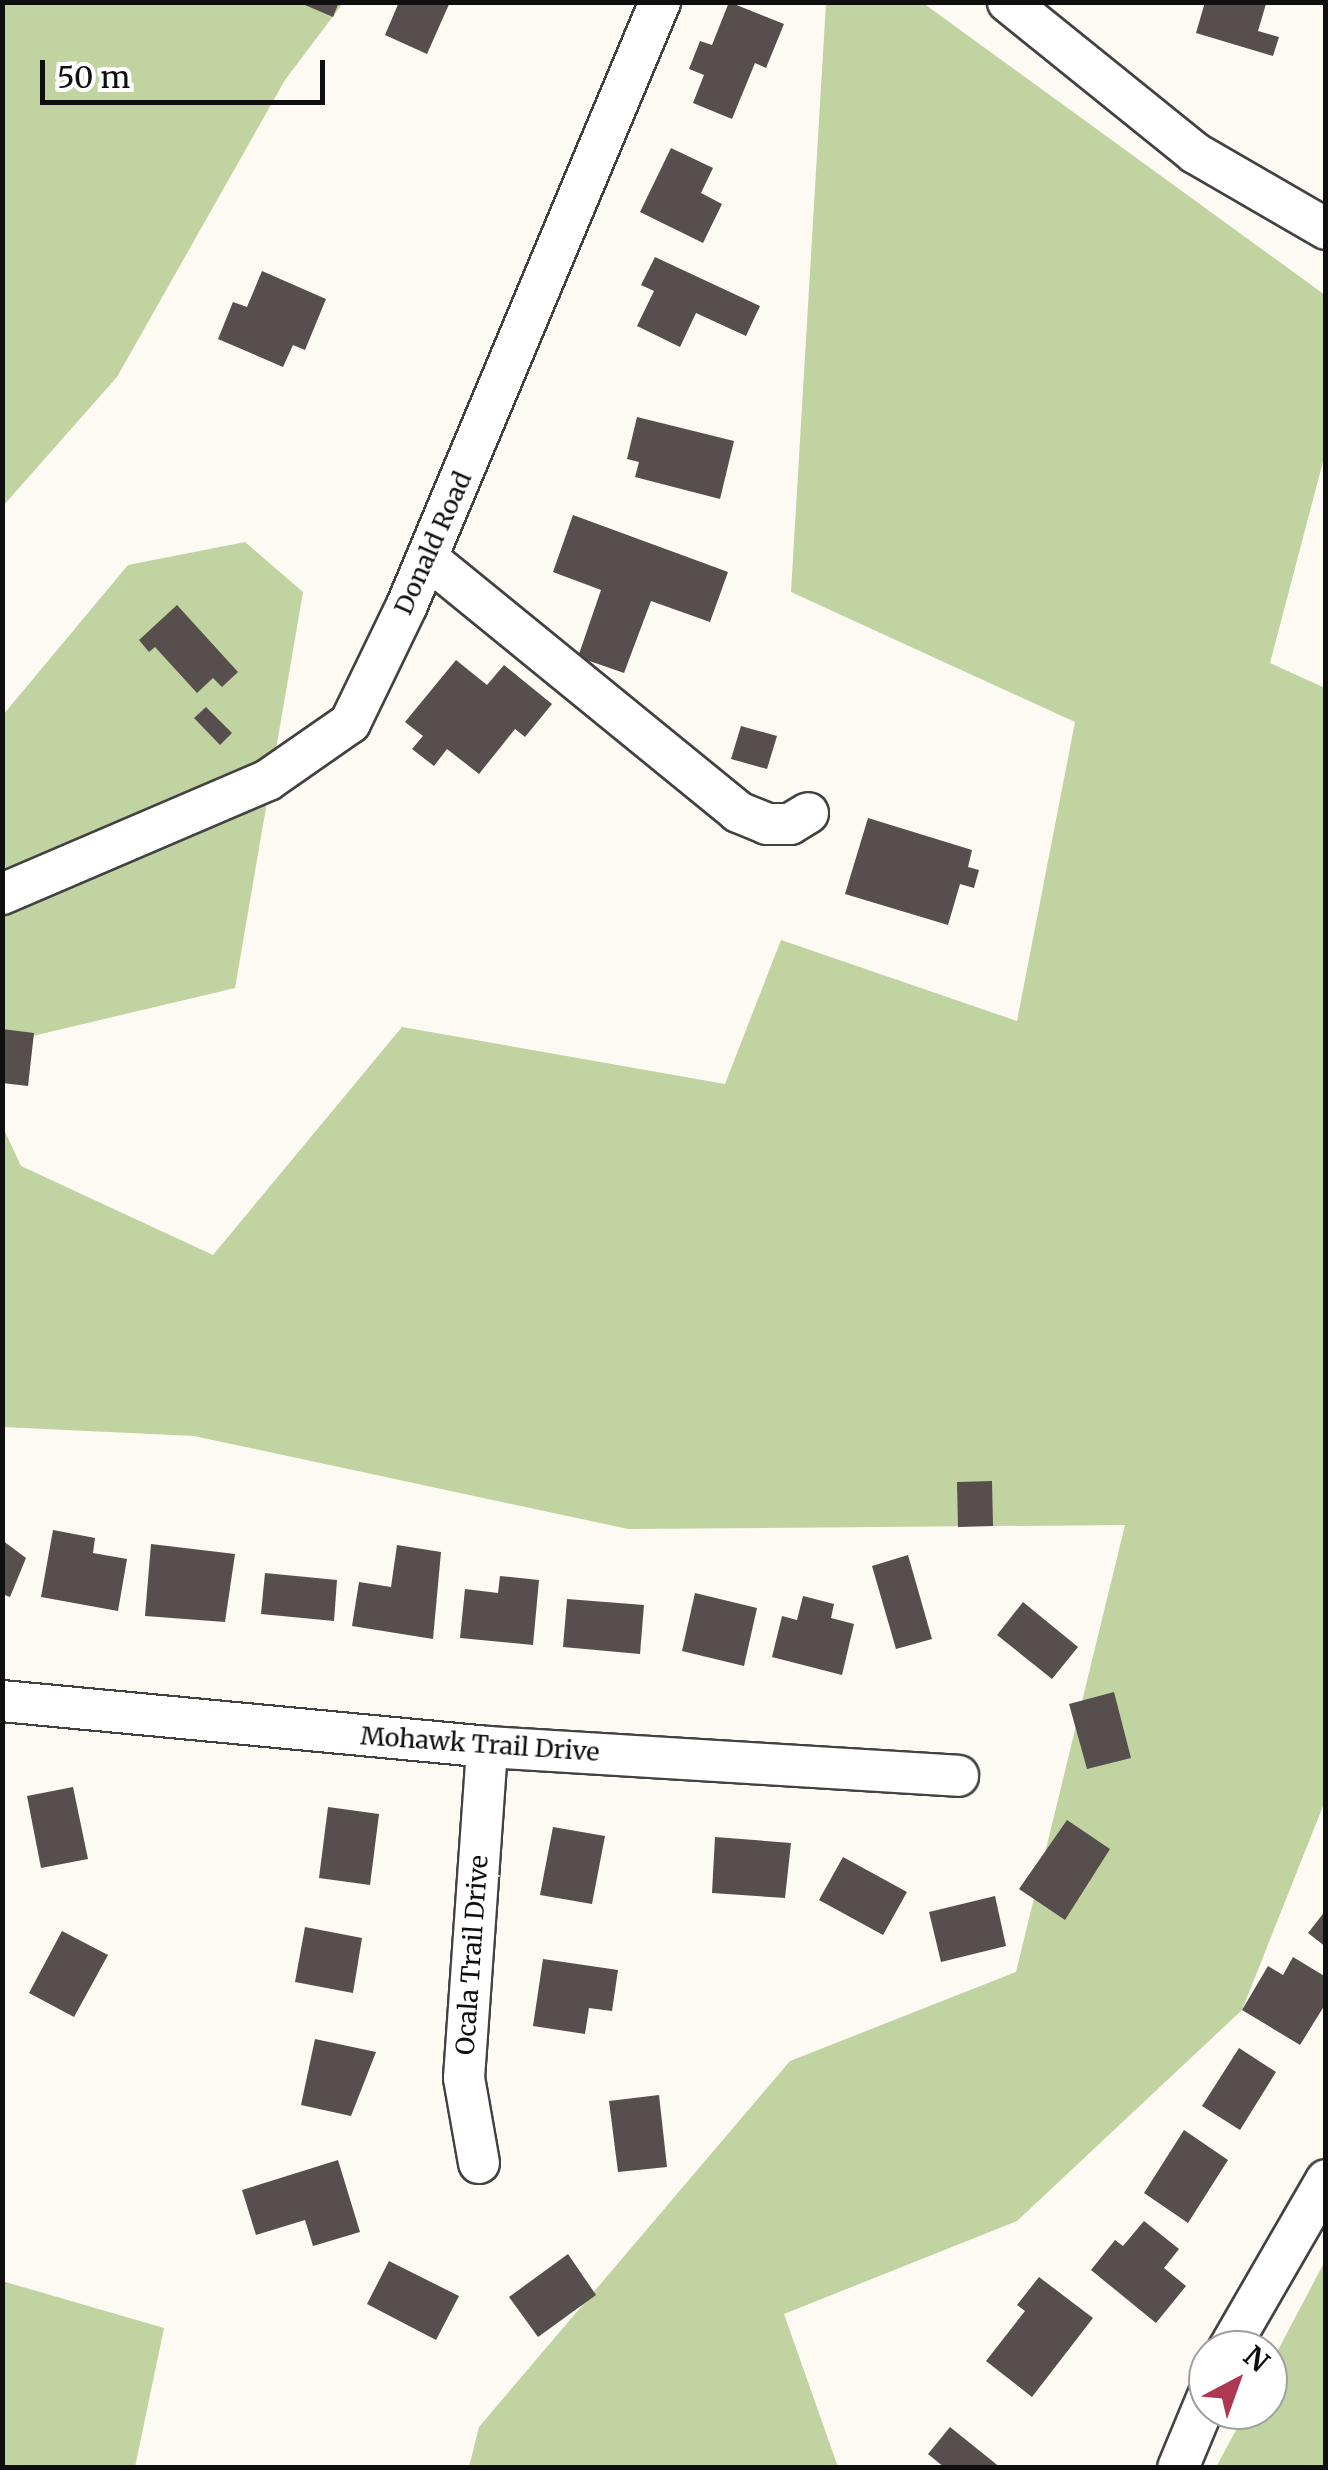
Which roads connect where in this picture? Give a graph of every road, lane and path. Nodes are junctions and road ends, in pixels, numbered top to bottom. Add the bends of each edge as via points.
1 (660, 2) edge
2 (1008, 2) edge
3 (1326, 230) edge
4 (428, 558) junction
5 (808, 813) dead end
6 (2, 894) edge
7 (2, 1701) edge
8 (487, 1746) junction
9 (958, 1776) dead end
10 (479, 2163) dead end
11 (1326, 2180) edge
12 (1240, 2330) edge
13 (1194, 2430) edge
14 (1178, 2468) edge

1 - 4 street, Donald Road
2 - 3 street via 1195,153
4 - 5 street via 738,812 767,824 790,824
4 - 6 street, Donald Road via 350,723 268,780
7 - 8 street, Mohawk Trail Drive
8 - 9 street, Mohawk Trail Drive
8 - 10 street, Ocala Trail Drive via 464,2078
11 - 12 street
13 - 14 street

